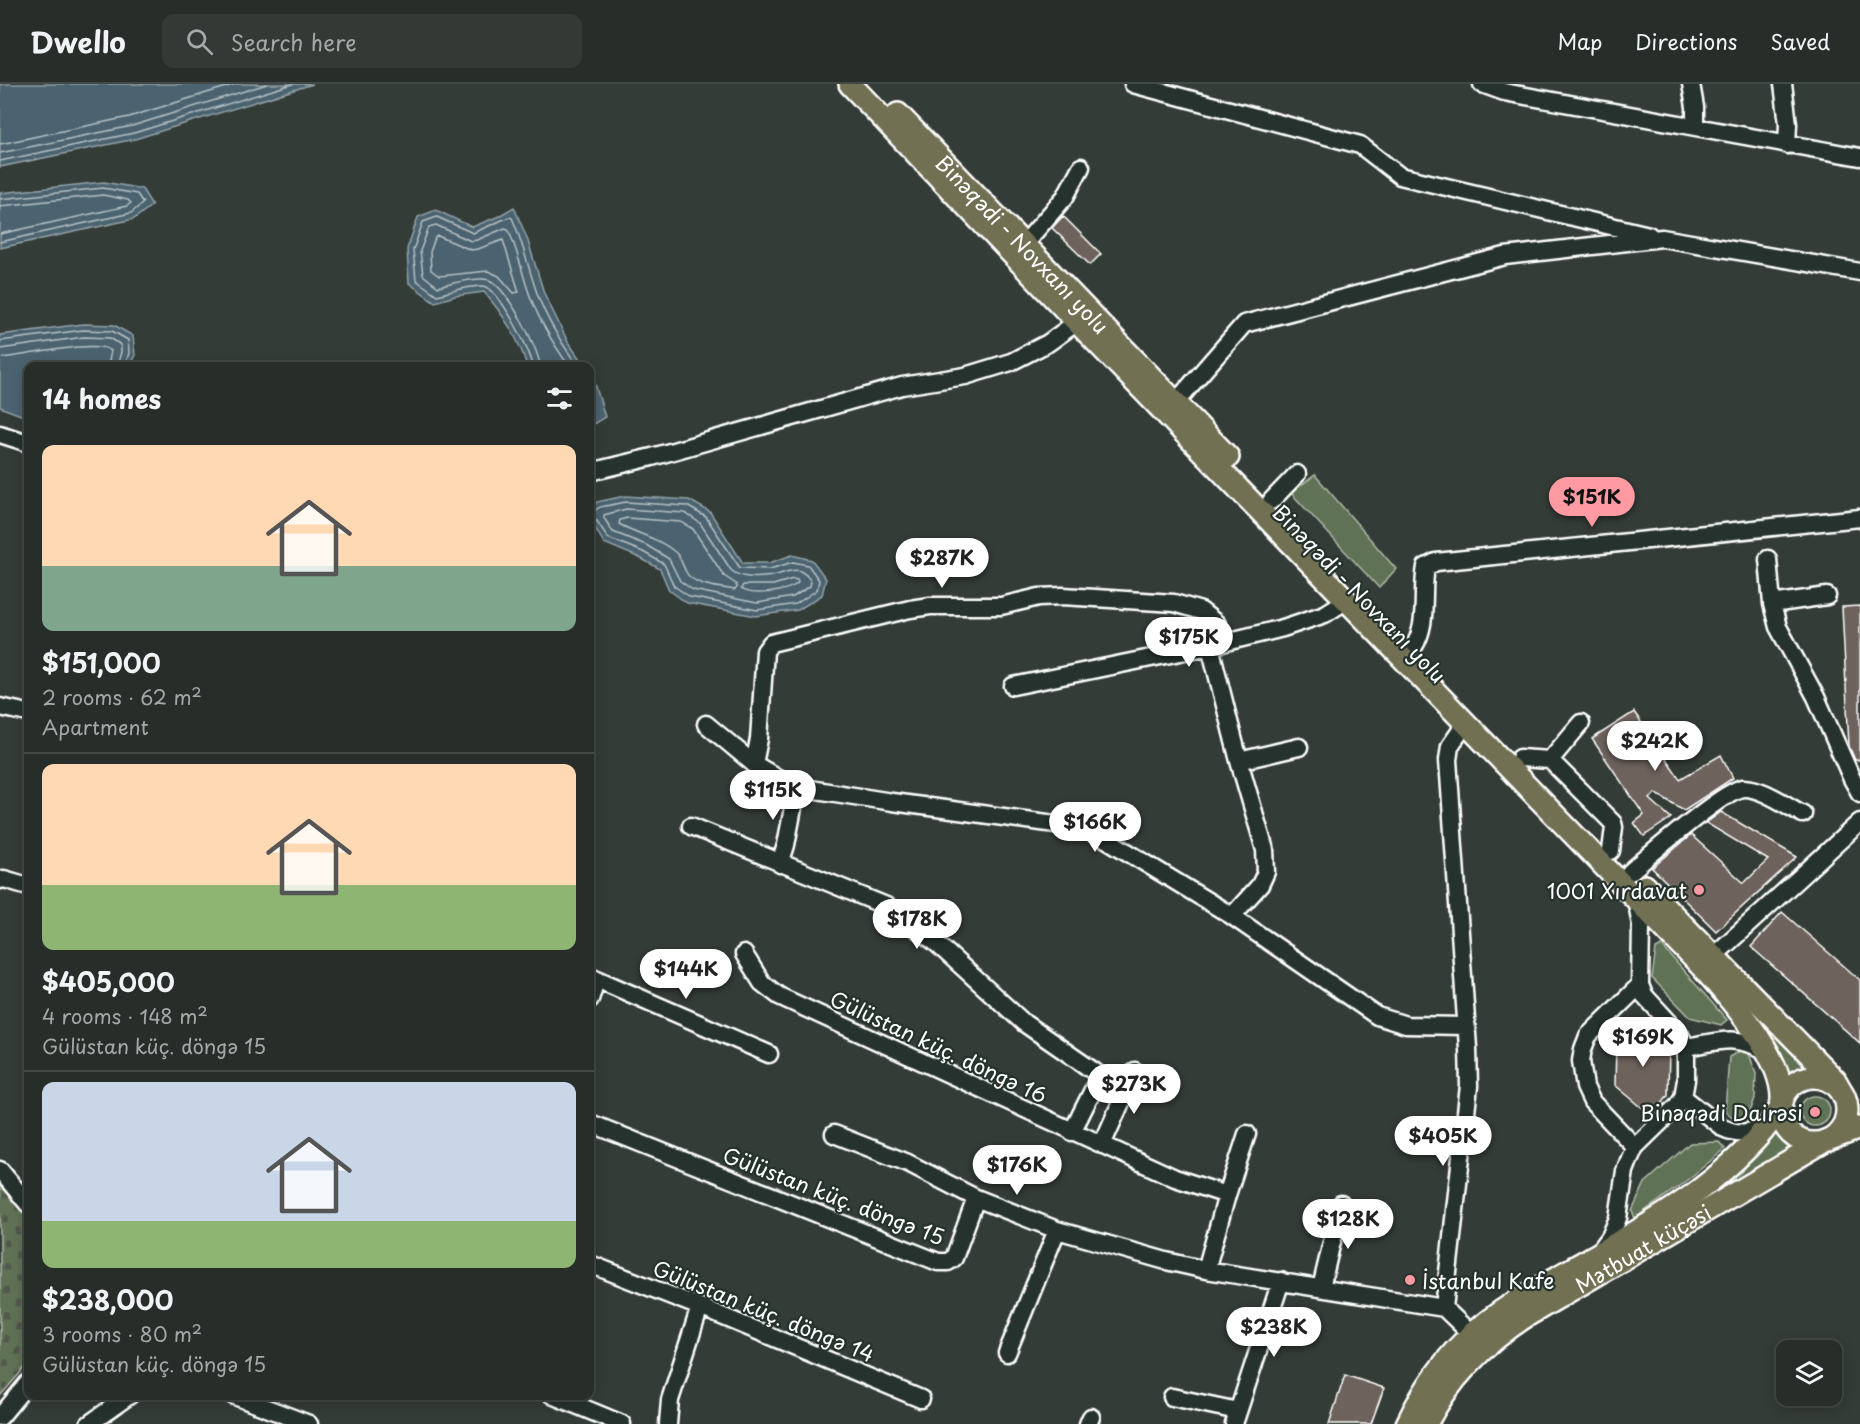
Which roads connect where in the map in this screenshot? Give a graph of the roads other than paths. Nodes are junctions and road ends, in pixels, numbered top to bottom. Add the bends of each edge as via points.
1 (850, 84) edge
2 (1133, 84) edge
3 (1482, 84) edge
4 (1691, 84) edge
5 (1783, 84) edge
6 (872, 86) edge
7 (1695, 126) junction
8 (1787, 145) junction
9 (1860, 157) edge
10 (1081, 167) dead end
11 (1662, 238) junction
12 (1024, 244) junction
13 (1860, 272) edge
14 (1077, 322) junction
15 (1176, 402) junction
16 (0, 434) edge
17 (24, 442) edge
18 (594, 471) edge
19 (1297, 474) dead end
20 (1271, 501) junction
21 (1860, 518) edge
22 (1768, 559) dead end
23 (1827, 596) dead end
24 (1347, 600) junction
25 (1772, 604) junction
26 (1216, 644) junction
27 (1413, 648) junction
28 (1012, 686) dead end
29 (0, 707) edge
30 (24, 712) edge
31 (1466, 723) junction
32 (1581, 723) dead end
33 (706, 724) dead end
34 (1299, 747) dead end
35 (1520, 758) junction
36 (1550, 760) junction
37 (1239, 761) junction
38 (754, 764) junction
39 (797, 787) junction
40 (1860, 793) edge
41 (1803, 814) dead end
42 (1860, 822) edge
43 (691, 826) dead end
44 (1611, 851) junction
45 (780, 864) junction
46 (1630, 872) junction
47 (2, 880) edge
48 (24, 885) edge
49 (1636, 898) junction
50 (1232, 916) junction
51 (744, 954) dead end
52 (1708, 961) junction
53 (594, 978) edge
54 (1640, 985) junction
55 (1466, 1026) junction
56 (1686, 1047) junction
57 (1767, 1051) junction
58 (768, 1054) dead end
59 (1136, 1071) dead end
60 (1838, 1085) edge
61 (1683, 1097) junction
62 (1782, 1104) junction
63 (594, 1125) edge
64 (1768, 1125) junction
65 (1860, 1128) edge
66 (1072, 1132) junction
67 (834, 1134) dead end
68 (1247, 1134) dead end
69 (1825, 1141) junction
70 (1102, 1145) junction
71 (1635, 1147) junction
72 (0, 1170) edge
73 (1227, 1195) junction
74 (976, 1198) junction
75 (24, 1199) edge
76 (1341, 1204) dead end
77 (1057, 1230) junction
78 (1597, 1255) junction
79 (594, 1266) edge
80 (1206, 1270) junction
81 (1281, 1281) junction
82 (1321, 1288) junction
83 (700, 1307) junction
84 (1444, 1308) junction
85 (1471, 1334) junction
86 (1007, 1353) dead end
87 (24, 1388) edge
88 (1172, 1397) dead end
89 (921, 1399) dead end
90 (123, 1400) edge
91 (245, 1400) edge
92 (564, 1400) edge
93 (0, 1417) edge
94 (1236, 1418) edge
95 (89, 1424) edge
96 (309, 1424) edge
97 (622, 1424) edge
98 (668, 1424) edge
99 (1407, 1424) edge
100 (1426, 1424) edge

1 - 14 main road
2 - 11 street via 1360,145 1400,176
3 - 7 street via 1504,92
4 - 7 street
5 - 8 street
6 - 12 main road, Binəqədi - Novxanı yolu
7 - 8 street
8 - 9 street
10 - 12 street via 1065,197
11 - 13 street
11 - 15 street via 1505,256 1244,324
12 - 15 main road, Binəqədi - Novxanı yolu
14 - 18 street via 1011,362 965,376 902,386
14 - 24 main road
15 - 20 main road, Binəqədi - Novxanı yolu
16 - 17 street
19 - 20 street
20 - 27 main road, Binəqədi - Novxanı yolu
21 - 27 street via 1436,562 1426,567 1423,625
22 - 25 street
23 - 25 street
24 - 26 street via 1304,622
24 - 31 main road
25 - 40 street via 1778,627 1816,697
26 - 28 street
26 - 37 street
26 - 38 street via 1217,624 1192,608 1174,603 1063,596 1001,606 910,609 771,643 765,651
27 - 35 main road, Binəqədi - Novxanı yolu
29 - 30 street
31 - 49 main road
31 - 55 street via 1450,746 1448,760
32 - 36 street
33 - 38 street
34 - 37 street
35 - 36 street
35 - 44 main road, Binəqədi - Novxanı yolu
36 - 44 street via 1613,822
37 - 50 street via 1265,850 1266,872 1260,885
38 - 39 street
39 - 45 street
39 - 50 street via 1088,830
41 - 46 street via 1759,791 1733,790
42 - 52 street
43 - 45 street
44 - 46 main road, Binəqədi - Novxanı yolu
45 - 66 street via 886,906 935,942 1024,1023 1095,1072 1096,1084
46 - 52 main road, Binəqədi - Novxanı yolu
47 - 48 street
49 - 52 main road
49 - 54 street via 1641,925
50 - 55 street via 1377,1016 1406,1025
51 - 66 street, Gülüstan küç. döngə 16 via 762,983 779,996
52 - 57 main road
52 - 60 main road, Binəqədi - Novxanı yolu
53 - 58 street
54 - 56 street
54 - 71 street via 1588,1036 1581,1061 1585,1088 1592,1102
55 - 84 street via 1469,1086
56 - 57 street via 1737,1040
56 - 61 street
57 - 62 main road
59 - 70 street
60 - 62 main road via 1796,1083 1786,1092
60 - 69 main road via 1846,1119 1838,1133
61 - 64 street via 1731,1131 1745,1133
61 - 71 street
62 - 64 main road, Mətbuat küçəsi
62 - 69 main road via 1783,1121 1793,1136 1808,1143
63 - 74 street, Gülüstan küç. döngə 15 via 938,1262 948,1263 954,1258
64 - 78 main road, Mətbuat küçəsi via 1730,1165 1694,1193
65 - 69 main road, Mətbuat küçəsi
66 - 70 street, Gülüstan küç. döngə 16
67 - 74 street via 908,1163
68 - 73 street
69 - 100 main road, Mətbuat küçəsi via 1505,1330 1465,1366
70 - 73 street, Gülüstan küç. döngə 16 via 1175,1178
71 - 78 street via 1624,1171 1618,1218
72 - 75 street
73 - 80 street
74 - 77 street
76 - 82 street
77 - 80 street
77 - 86 street
78 - 85 main road, Mətbuat küçəsi via 1519,1300
79 - 83 street, Gülüstan küç. döngə 14
80 - 81 street
81 - 82 street
81 - 94 street
82 - 84 street
83 - 89 street, Gülüstan küç. döngə 14
83 - 98 street via 669,1400
84 - 85 street
85 - 99 main road, Mətbuat küçəsi via 1433,1378
87 - 93 street
88 - 94 street
90 - 95 street
91 - 96 street
92 - 97 street

